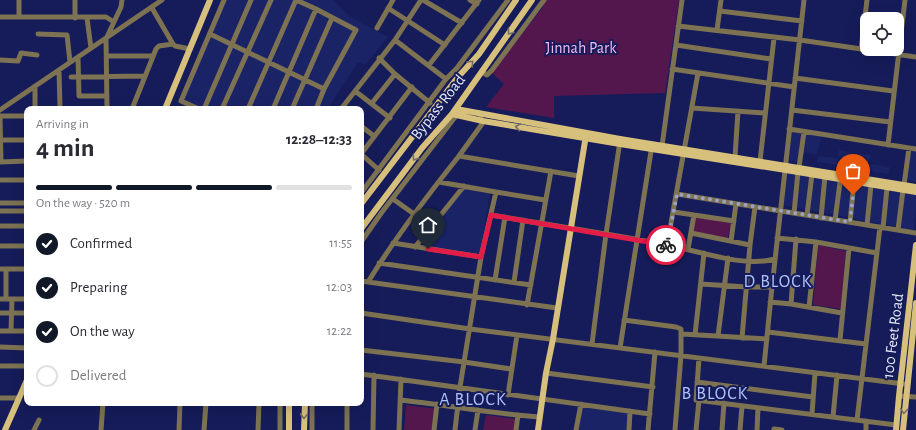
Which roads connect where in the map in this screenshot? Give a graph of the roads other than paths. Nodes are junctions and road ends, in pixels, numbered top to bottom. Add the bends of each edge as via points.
1 (19, 0) edge
2 (75, 0) edge
3 (122, 0) edge
4 (162, 0) edge
5 (210, 0) edge
6 (224, 0) edge
7 (251, 0) edge
8 (271, 0) edge
9 (296, 0) edge
10 (393, 0) edge
11 (422, 0) edge
12 (470, 0) edge
13 (508, 0) edge
14 (532, 0) edge
15 (544, 0) edge
16 (682, 0) edge
17 (721, 0) edge
18 (804, 0) edge
19 (867, 0) edge
20 (904, 0) edge
21 (515, 1) edge
22 (478, 2) edge
23 (152, 8) junction
24 (388, 8) junction
25 (316, 9) junction
26 (720, 11) junction
27 (866, 12) edge
28 (902, 12) edge
29 (0, 17) edge
30 (19, 17) junction
31 (75, 18) junction
32 (86, 18) junction
33 (332, 18) junction
34 (408, 20) junction
35 (802, 20) junction
36 (114, 22) junction
37 (462, 23) junction
38 (678, 26) junction
39 (377, 28) dead end
40 (717, 30) junction
41 (38, 34) dead end
42 (210, 34) junction
43 (774, 38) junction
44 (106, 39) junction
45 (395, 40) junction
46 (800, 40) junction
47 (231, 43) junction
48 (172, 44) junction
49 (445, 45) junction
50 (676, 45) junction
51 (91, 48) junction
52 (860, 48) edge
53 (190, 49) junction
54 (248, 52) junction
55 (37, 55) dead end
56 (107, 56) junction
57 (152, 56) junction
58 (897, 56) edge
59 (904, 56) edge
60 (78, 57) junction
61 (916, 57) edge
62 (379, 58) junction
63 (771, 59) junction
64 (0, 60) edge
65 (70, 62) junction
66 (268, 62) junction
67 (429, 65) junction
68 (672, 69) junction
69 (59, 70) junction
70 (288, 71) junction
71 (482, 72) junction
72 (698, 73) junction
73 (395, 74) junction
74 (79, 76) junction
75 (107, 76) junction
76 (144, 76) junction
77 (71, 77) dead end
78 (795, 78) junction
79 (446, 79) junction
80 (305, 80) junction
81 (768, 84) junction
82 (35, 86) junction
83 (412, 87) junction
84 (794, 87) junction
85 (324, 89) junction
86 (355, 91) junction
87 (893, 91) junction
88 (107, 96) junction
89 (433, 102) junction
90 (372, 103) junction
91 (35, 106) edge
92 (60, 106) edge
93 (106, 106) edge
94 (133, 106) edge
95 (165, 106) edge
96 (185, 106) edge
97 (205, 106) edge
98 (223, 106) edge
99 (249, 106) edge
100 (274, 106) edge
101 (293, 106) edge
102 (317, 106) edge
103 (343, 106) edge
104 (692, 108) junction
105 (0, 110) edge
106 (792, 110) junction
107 (457, 112) junction
108 (738, 112) junction
109 (480, 113) junction
110 (765, 113) junction
111 (0, 116) edge
112 (24, 116) edge
113 (390, 118) junction
114 (483, 121) junction
115 (890, 122) junction
116 (364, 128) edge
117 (789, 130) junction
118 (804, 132) junction
119 (374, 136) junction
120 (586, 136) junction
121 (0, 140) edge
122 (24, 140) edge
123 (620, 142) junction
124 (888, 145) junction
125 (662, 146) junction
126 (652, 147) junction
127 (909, 148) junction
128 (916, 149) edge
129 (364, 150) edge
130 (684, 152) junction
131 (459, 156) junction
132 (364, 157) edge
133 (735, 157) junction
134 (760, 161) junction
135 (0, 162) edge
136 (24, 162) edge
137 (785, 168) junction
138 (379, 170) junction
139 (799, 170) junction
140 (551, 171) junction
141 (812, 174) junction
142 (579, 176) junction
143 (825, 176) junction
144 (840, 177) junction
145 (0, 180) edge
146 (24, 180) edge
147 (438, 182) junction
148 (854, 182) junction
149 (871, 185) junction
150 (464, 186) junction
151 (916, 187) edge
152 (887, 188) junction
153 (904, 188) junction
154 (364, 189) edge
155 (496, 192) junction
156 (916, 192) edge
157 (677, 194) junction
158 (393, 199) junction
159 (364, 200) edge
160 (545, 200) junction
161 (0, 203) edge
162 (24, 203) edge
163 (736, 204) junction
164 (755, 207) junction
165 (24, 210) edge
166 (0, 211) edge
167 (781, 211) junction
168 (674, 212) junction
169 (794, 213) junction
170 (414, 214) junction
171 (491, 215) junction
172 (694, 215) junction
173 (807, 215) junction
174 (505, 217) junction
175 (821, 218) junction
176 (523, 220) junction
177 (835, 220) junction
178 (734, 221) junction
179 (850, 222) junction
180 (541, 224) junction
181 (364, 225) edge
182 (867, 225) junction
183 (0, 226) edge
184 (24, 226) edge
185 (570, 228) junction
186 (881, 228) junction
187 (898, 230) junction
188 (691, 233) junction
189 (916, 233) edge
190 (606, 234) junction
191 (364, 238) edge
192 (778, 238) junction
193 (796, 239) junction
194 (637, 240) junction
195 (731, 241) junction
196 (816, 242) junction
197 (393, 243) junction
198 (667, 245) junction
199 (750, 245) junction
200 (916, 245) edge
201 (0, 246) edge
202 (24, 246) edge
203 (415, 247) junction
204 (849, 248) junction
205 (688, 250) junction
206 (877, 253) junction
207 (704, 254) junction
208 (481, 257) junction
209 (728, 258) junction
210 (775, 259) junction
211 (749, 262) junction
212 (379, 264) junction
213 (3, 269) edge
214 (24, 269) edge
215 (477, 278) junction
216 (495, 280) junction
217 (364, 282) edge
218 (368, 282) junction
219 (514, 282) junction
220 (701, 284) junction
221 (531, 285) junction
222 (724, 286) junction
223 (747, 287) junction
224 (772, 287) junction
225 (474, 298) junction
226 (3, 299) edge
227 (12, 299) junction
228 (24, 299) edge
229 (770, 302) junction
230 (916, 303) edge
231 (791, 304) junction
232 (527, 305) junction
233 (808, 307) junction
234 (557, 308) junction
235 (0, 312) edge
236 (842, 312) junction
237 (11, 313) junction
238 (24, 313) edge
239 (364, 315) edge
240 (624, 320) junction
241 (470, 328) junction
242 (0, 331) edge
243 (10, 331) junction
244 (24, 332) edge
245 (768, 332) junction
246 (517, 334) junction
247 (682, 334) junction
248 (695, 335) junction
249 (718, 336) junction
250 (742, 338) junction
251 (553, 339) junction
252 (766, 339) junction
253 (840, 340) junction
254 (592, 344) junction
255 (866, 344) junction
256 (0, 347) edge
257 (24, 348) edge
258 (620, 348) junction
259 (364, 350) edge
260 (655, 352) junction
261 (681, 355) junction
262 (699, 358) junction
263 (464, 362) junction
264 (0, 366) edge
265 (24, 366) edge
266 (764, 366) junction
267 (909, 367) junction
268 (916, 368) edge
269 (511, 370) junction
270 (816, 372) junction
271 (546, 373) junction
272 (364, 374) edge
273 (374, 375) junction
274 (837, 375) junction
275 (862, 378) junction
276 (401, 379) junction
277 (697, 382) junction
278 (904, 384) junction
279 (24, 386) edge
280 (653, 387) junction
281 (460, 388) junction
282 (508, 394) junction
283 (902, 396) junction
284 (813, 397) junction
285 (916, 397) edge
286 (0, 398) edge
287 (18, 398) junction
288 (542, 399) junction
289 (400, 400) junction
290 (699, 400) junction
291 (724, 403) junction
292 (438, 404) junction
293 (581, 404) junction
294 (103, 406) edge
295 (181, 406) edge
296 (206, 406) edge
297 (259, 406) edge
298 (280, 406) edge
299 (288, 406) edge
300 (305, 406) edge
301 (312, 406) edge
302 (347, 406) edge
303 (742, 406) junction
304 (458, 407) junction
305 (758, 408) junction
306 (478, 410) junction
307 (630, 411) junction
308 (650, 414) junction
309 (812, 414) junction
310 (518, 415) junction
311 (540, 417) junction
312 (833, 417) junction
313 (39, 420) dead end
314 (857, 420) junction
315 (866, 421) junction
316 (896, 427) edge
317 (774, 429) dead end
318 (5, 430) edge
319 (34, 430) edge
320 (101, 430) edge
321 (179, 430) edge
322 (204, 430) edge
323 (258, 430) edge
324 (280, 430) edge
325 (289, 430) edge
326 (304, 430) edge
327 (312, 430) edge
328 (347, 430) edge
329 (374, 430) edge
330 (400, 430) edge
331 (434, 430) edge
332 (455, 430) edge
333 (475, 430) edge
334 (516, 430) edge
335 (538, 430) edge
336 (576, 430) edge
337 (629, 430) edge
338 (648, 430) edge
339 (675, 430) edge
340 (696, 430) edge
341 (722, 430) edge
342 (740, 430) edge
343 (757, 430) edge
344 (782, 430) edge
345 (866, 430) edge
346 (903, 430) edge

1 - 30 street
2 - 31 street
3 - 36 street
4 - 23 street
5 - 53 main road
6 - 42 street
7 - 47 street
8 - 54 street
9 - 25 street
9 - 66 street
10 - 24 street
11 - 34 street
11 - 37 street
12 - 22 street
13 - 79 street
14 -> 71 main road, Bypass Road
15 - 71 street via 492,70 487,75
16 - 38 street
17 - 26 street
18 - 35 street
19 - 27 street
20 - 28 street
89 -> 21 main road via 479,54
22 - 37 street
23 - 44 street
23 - 48 street
24 - 34 street
24 - 39 street
25 - 33 street
25 - 70 street
26 - 35 street
26 - 40 street
29 - 30 street
30 - 31 street
31 - 32 street
32 - 36 street via 106,18
32 - 51 street
33 - 80 street
33 - 85 street via 356,30
34 - 45 street
34 - 49 street
35 - 46 street
36 - 44 street
37 - 49 street
38 - 40 street
38 - 50 street
40 - 43 street
41 - 65 street via 67,35
42 - 47 street
42 - 96 street via 181,101
43 - 46 street
43 - 63 street
44 - 51 street
44 - 56 street
45 - 62 street
45 - 67 street
46 - 52 street
46 - 78 street
47 - 54 street
47 - 97 street
48 - 53 street
48 - 57 street via 159,46
49 - 67 street
50 - 63 street
50 - 68 street
51 - 60 street
53 - 95 main road
54 - 66 street
54 - 98 street
55 - 64 street via 21,53 18,61
56 - 57 street
56 - 75 street
57 - 76 street
58 - 87 street
59 - 61 street
60 - 65 street
60 - 74 street
62 - 73 street
62 - 86 street
63 - 81 street
65 - 69 street
66 - 70 street
66 - 99 street
67 - 79 street
68 - 72 street
68 - 125 street
69 - 82 street
69 - 92 street
70 - 80 street
70 - 100 street
71 - 107 main road, Bypass Road
72 - 81 street
72 - 104 street
73 - 83 street
73 - 90 street
74 - 75 street
74 - 77 street
74 - 88 street via 79,96
75 - 76 street
75 - 88 street
76 - 94 street
78 - 84 street
78 - 87 street
79 - 89 street
80 - 85 street
80 - 101 street
81 - 84 street
81 - 110 street
82 - 91 street
82 - 105 street
83 - 89 street
83 - 113 street
84 - 106 street
85 - 102 street
86 - 90 street
86 - 103 street
87 - 115 street
88 - 93 street
89 - 138 street
89 - 159 main road
90 - 113 street
104 - 108 street
104 - 130 street
106 - 115 street
106 - 117 street
107 - 109 main road
107 - 114 main road
107 - 158 street
107 -> 181 main road, Bypass Road via 422,148
108 - 110 street
108 - 133 street
109 - 114 street
109 - 120 main road
110 - 134 street
111 - 112 street
111 - 121 street
113 - 119 street
120 -> 114 main road
114 - 131 street
115 - 124 street
116 - 119 street
117 - 118 street
117 - 137 street
118 - 124 street
118 - 139 street
119 - 129 street
120 - 123 main road
120 - 142 main road
121 - 122 street
121 - 135 street
123 - 126 main road
123 - 190 street
124 - 127 street
125 - 126 main road
125 - 130 main road
126 - 130 main road
126 - 194 street
127 - 128 street
127 - 153 street
130 - 133 main road
130 - 137 main road
130 - 157 street
131 - 140 street
131 - 147 street
132 - 138 street
133 - 134 main road
134 - 137 main road
135 - 136 street
137 - 139 main road
137 - 167 street
138 - 154 street
139 - 141 main road
139 - 144 main road
139 - 169 street
140 - 142 street
140 - 160 street
141 - 143 main road
141 - 173 street
142 - 185 main road
143 - 144 main road
143 - 175 street
144 - 148 main road
144 - 153 main road
144 - 177 street
145 - 146 street
147 - 150 street
147 - 170 street
148 - 149 main road
148 - 179 street
149 - 152 main road
149 - 182 street
150 - 155 street
150 - 203 street
151 - 153 main road
152 - 153 main road
152 - 186 street
153 - 156 main road
153 - 187 street
155 - 160 street
155 - 171 street
157 - 163 street
157 - 168 street
158 - 170 street
158 - 191 street
160 - 180 street
161 - 162 street
163 - 164 street
163 - 178 street
164 - 167 street
164 - 199 street
165 - 166 street
167 - 169 street
167 - 192 street
168 - 172 street
168 - 198 street
169 - 173 street
170 - 197 street
171 - 174 street
171 - 208 street
172 - 178 street
172 - 188 street
173 - 175 street
174 - 176 street
174 - 216 street
175 - 177 street
176 - 180 street
176 - 219 street
177 - 179 street
178 - 195 street
179 - 182 street
180 - 185 street
180 - 221 street
182 - 186 street
183 - 184 street
185 - 190 street
185 - 234 main road
186 - 187 street
186 - 206 street
187 - 189 street
188 - 195 street
188 - 205 street
190 - 194 street
190 - 254 street
192 - 193 street
192 - 210 street
193 - 196 street
193 - 231 street
194 - 198 street
194 - 240 street
195 - 199 street
196 - 204 street
196 - 233 street
197 - 203 street
197 - 212 street
198 - 205 street
199 - 211 street
200 - 278 main road, 100 Feet Road
201 - 202 street
203 - 208 street
204 - 206 street
204 - 236 street
205 - 207 street
206 - 255 street
207 - 209 street
207 - 220 street
208 - 215 street
209 - 211 street
209 - 222 street
210 - 211 street
210 - 224 street
211 - 223 street
212 - 215 street
212 - 218 street
213 - 214 street
213 - 226 street
215 - 216 street
215 - 225 street
216 - 219 street
217 - 218 street
218 - 225 street
219 - 221 street
220 - 222 street
220 - 248 street
221 - 232 street
222 - 223 street
222 - 249 street
223 - 224 street
223 - 250 street
224 - 229 street
225 - 232 street
225 - 241 street
226 - 227 street
227 - 228 street
227 - 237 street
229 - 231 street
229 - 245 street
230 - 267 main road, 100 Feet Road
231 - 233 street
232 - 234 street
233 - 236 street
234 - 251 main road
235 - 237 street
236 - 253 street
237 - 238 street
237 - 243 street
239 - 241 street
240 - 247 street via 679,327
240 - 258 street
241 - 246 street
241 - 263 street
242 - 243 street
243 - 244 street
245 - 252 street
245 - 253 street
246 - 251 street
246 - 269 street
247 - 248 street
247 - 261 street
248 - 249 street
249 - 250 street
250 - 252 street
251 - 254 street
251 - 271 main road
252 - 266 street
253 - 255 street
254 - 258 street
255 - 275 street
256 - 257 street
258 - 260 street
259 - 263 street
260 - 261 street
260 - 280 street
261 - 262 street
261 - 339 street
262 - 266 street
262 - 277 street
263 - 269 street
263 - 281 street
264 - 265 street
266 - 270 street
267 - 268 street
267 - 278 main road, 100 Feet Road
269 - 282 street
270 - 274 street
270 - 284 street
271 - 280 street
271 - 288 main road
272 - 273 street
273 - 276 street
273 - 329 street
274 - 275 street
274 - 312 street
275 - 278 street
275 - 314 street
276 - 281 street
276 - 289 street
277 - 284 street
277 - 290 street via 696,400
278 - 283 main road, 100 Feet Road
279 - 287 main road
280 - 308 street
281 - 282 street
281 - 304 street
282 - 288 street
283 - 285 street
283 - 316 main road, 100 Feet Road
283 -> 346 main road, 100 Feet Road
284 - 309 street
286 - 287 street
287 - 318 main road
288 - 293 street
288 - 311 main road
289 - 292 street
289 - 330 street
290 - 291 street
290 - 340 street
291 - 303 street
291 - 341 street
292 - 304 street
292 - 331 street
293 - 307 street
293 - 336 street
294 - 320 street
295 - 321 street
296 - 322 street
297 - 323 street
298 - 324 street
299 - 325 main road
300 -> 326 main road
301 - 327 street
302 - 328 street
303 - 305 street
303 - 342 street
304 - 306 street
304 - 332 street
305 - 309 street
305 - 343 street
306 - 310 street
306 - 333 street
307 - 308 street
307 - 337 street
308 - 338 street
309 - 312 street
310 - 311 street
310 - 334 street
311 - 335 main road
312 - 314 street
313 - 319 street
314 - 315 street
315 - 316 street
315 - 345 street
317 - 344 street

